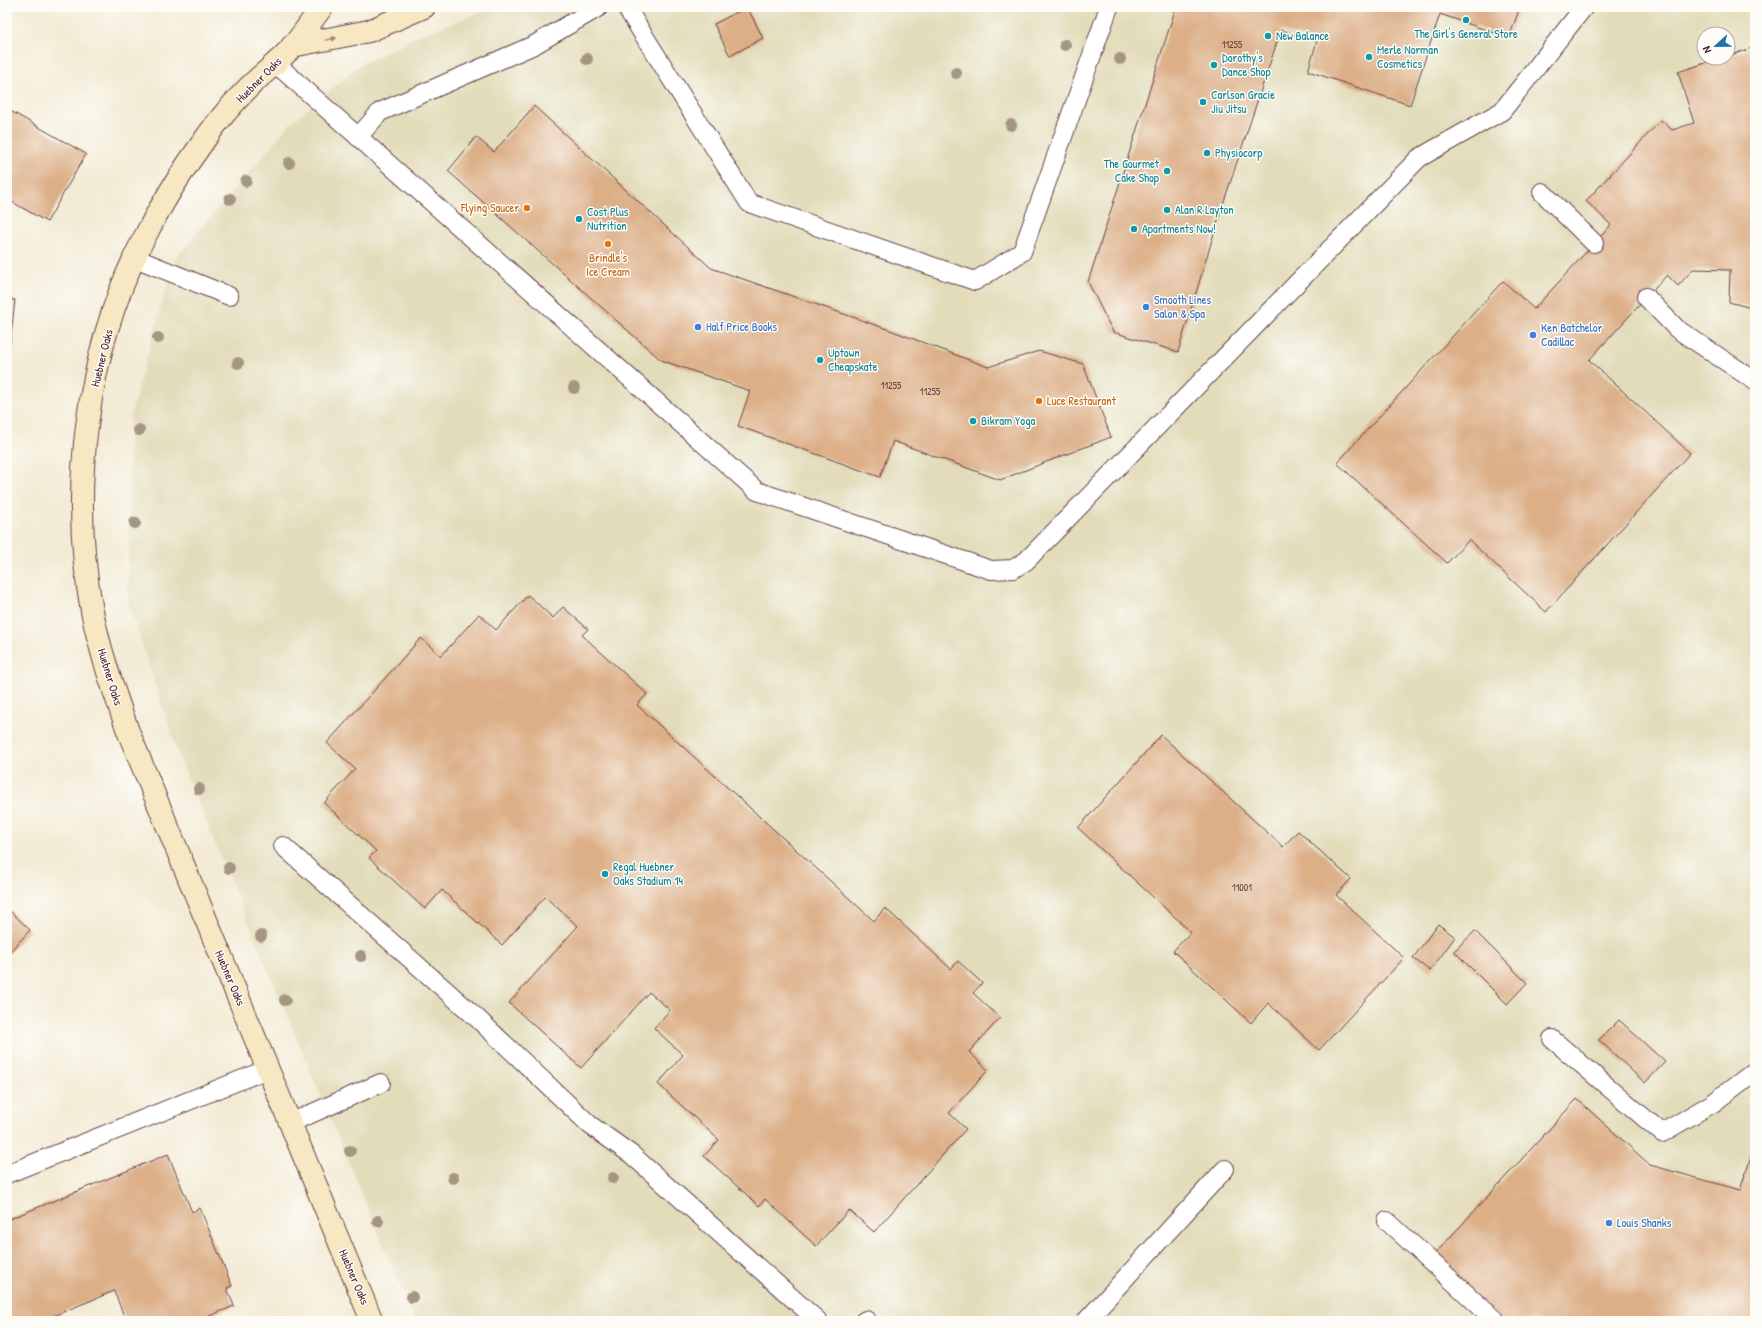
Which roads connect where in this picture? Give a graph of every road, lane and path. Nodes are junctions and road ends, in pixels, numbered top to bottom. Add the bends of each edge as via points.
1 (322, 7) edge
2 (424, 7) edge
3 (598, 7) edge
4 (626, 7) edge
5 (1109, 7) edge
6 (1584, 7) edge
7 (292, 46) junction
8 (275, 63) junction
9 (358, 137) junction
10 (1542, 192) dead end
11 (1594, 243) dead end
12 (135, 258) junction
13 (229, 296) dead end
14 (1646, 297) dead end
15 (1755, 381) edge
16 (283, 846) dead end
17 (1552, 1039) dead end
18 (268, 1069) junction
19 (1755, 1071) edge
20 (381, 1083) dead end
21 (290, 1123) junction
22 (1225, 1169) dead end
23 (7, 1174) edge
24 (1387, 1221) dead end
25 (372, 1321) edge
26 (818, 1321) edge
27 (1086, 1321) edge
28 (1496, 1321) edge

1 - 7 street, Huebner Oaks
7 -> 2 street via 369,31
3 - 9 lane via 534,45 380,112
4 - 5 lane via 749,203 975,281 1022,252
6 - 9 lane via 1502,111 1420,158 1032,555 1014,569 991,570 757,491
7 - 8 street, Huebner Oaks
8 - 9 lane
8 - 12 street, Huebner Oaks via 247,89 206,137 171,188
10 - 11 lane
12 - 13 lane
12 - 18 street, Huebner Oaks via 117,302 99,362 87,423 82,486 84,549 92,611 107,672 128,731
14 - 15 lane via 1677,329
16 - 26 lane via 478,1019 590,1125 632,1155
17 - 19 lane via 1662,1133 1713,1103
18 - 21 street, Huebner Oaks
18 - 23 lane
20 - 21 lane
21 - 25 street, Huebner Oaks
22 - 27 lane
24 - 28 lane

